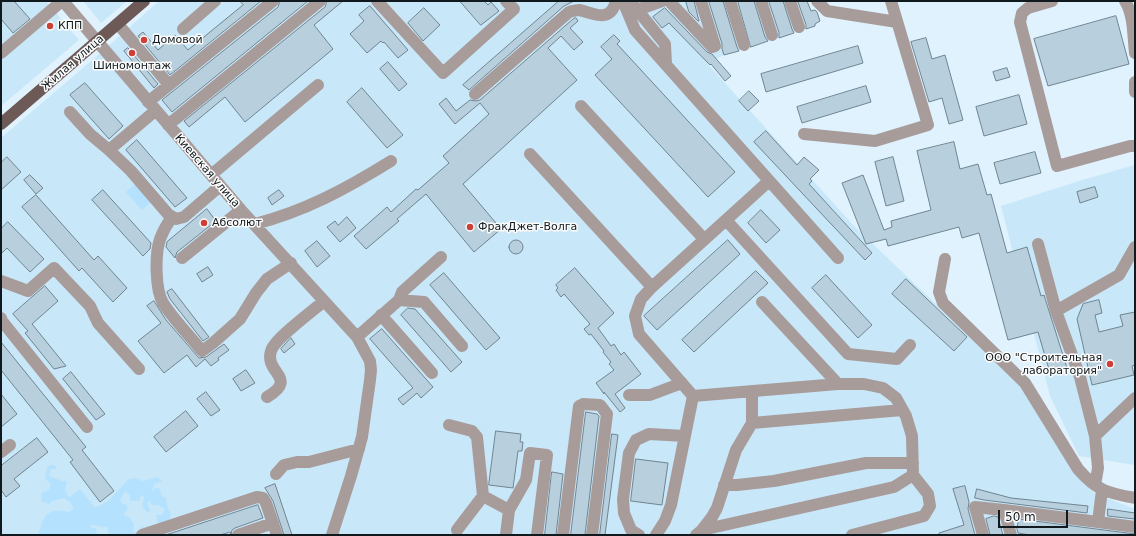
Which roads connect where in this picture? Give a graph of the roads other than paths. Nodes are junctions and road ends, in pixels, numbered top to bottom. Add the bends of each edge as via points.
1 (62, 1) edge
2 (144, 1) edge
3 (216, 1) edge
4 (274, 1) edge
5 (320, 1) edge
6 (377, 1) edge
7 (506, 1) edge
8 (616, 1) edge
9 (623, 1) edge
10 (662, 1) edge
11 (669, 1) edge
12 (701, 1) edge
13 (730, 1) edge
14 (761, 1) edge
15 (790, 1) edge
16 (817, 1) edge
17 (891, 1) edge
18 (1052, 1) edge
19 (1125, 1) edge
20 (633, 5) edge
21 (897, 22) junction
22 (118, 24) junction
23 (799, 27) dead end
24 (183, 29) dead end
25 (772, 35) dead end
26 (97, 42) junction
27 (744, 45) dead end
28 (1, 53) edge
29 (1135, 53) edge
30 (666, 64) junction
31 (1135, 82) edge
32 (169, 85) junction
33 (318, 85) dead end
34 (1135, 92) edge
35 (475, 94) dead end
36 (582, 106) dead end
37 (152, 107) junction
38 (70, 112) dead end
39 (1, 124) edge
40 (168, 125) junction
41 (804, 134) dead end
42 (1135, 146) edge
43 (109, 150) junction
44 (530, 154) dead end
45 (391, 161) dead end
46 (211, 175) junction
47 (769, 181) junction
48 (220, 186) junction
49 (241, 210) junction
50 (172, 217) junction
51 (726, 220) junction
52 (255, 224) junction
53 (704, 239) junction
54 (1038, 244) dead end
55 (1135, 247) edge
56 (441, 257) dead end
57 (182, 258) dead end
58 (838, 258) dead end
59 (945, 258) dead end
60 (291, 263) junction
61 (1, 281) edge
62 (652, 287) junction
63 (399, 300) junction
64 (324, 301) junction
65 (762, 302) dead end
66 (1056, 311) junction
67 (381, 315) junction
68 (1, 318) edge
69 (357, 337) junction
70 (910, 345) dead end
71 (462, 346) dead end
72 (139, 369) dead end
73 (432, 373) dead end
74 (682, 383) junction
75 (838, 384) junction
76 (752, 391) junction
77 (629, 395) dead end
78 (693, 396) junction
79 (267, 397) dead end
80 (1135, 398) edge
81 (902, 410) junction
82 (752, 423) junction
83 (448, 425) dead end
84 (87, 427) dead end
85 (685, 436) junction
86 (1095, 436) junction
87 (359, 449) junction
88 (913, 469) junction
89 (276, 474) dead end
90 (724, 485) junction
91 (1099, 488) junction
92 (483, 496) junction
93 (1135, 498) edge
94 (509, 510) junction
95 (1004, 510) junction
96 (1098, 522) junction
97 (273, 523) junction
98 (1135, 527) edge
99 (457, 530) dead end
100 (699, 533) edge
101 (142, 535) edge
102 (238, 535) edge
103 (277, 535) edge
104 (332, 535) edge
105 (506, 535) edge
106 (537, 535) edge
107 (563, 535) edge
108 (592, 535) edge
109 (639, 535) edge
110 (656, 535) edge
111 (852, 535) edge
112 (983, 535) edge
113 (1011, 535) edge

1 - 26 street, Киевская улица
1 - 28 street
2 - 22 main road, Жилая улица
3 - 24 street
4 - 32 street
5 - 40 street
6 - 7 street via 443,73 514,9
8 - 35 street via 610,12 603,16 577,10 569,12
9 - 30 street via 635,30
10 - 20 street
11 - 12 street via 712,47 715,46
13 - 27 street
14 - 25 street
15 - 23 street
16 - 21 street via 827,11
17 - 21 street
18 - 42 street via 1028,8 1022,13 1020,22 1057,166
19 - 29 street via 1131,18
20 - 30 street via 665,44
21 - 41 street via 928,125 876,141
22 - 26 main road, Жилая улица
22 - 32 street
26 - 37 street, Киевская улица
26 - 39 main road, Жилая улица
30 - 47 street
31 - 34 street
32 - 37 street
33 - 46 street
36 - 53 street
37 - 40 street, Киевская улица
37 - 43 street
38 - 43 street
40 - 46 street, Киевская улица
43 - 50 street
44 - 62 street
45 - 52 street via 350,186 305,208
46 - 48 street, Киевская улица
47 - 51 street
47 - 58 street
48 - 49 street, Киевская улица
48 - 50 street via 184,217
49 - 52 street, Киевская улица
49 - 57 street
50 - 60 street via 160,240 159,292 163,302 202,351 240,319 267,279
51 - 53 street
51 - 70 street via 848,354 897,359
52 - 60 street, Киевская улица
53 - 62 street
54 - 66 street
55 - 66 street via 1119,275
56 - 63 street via 402,292
59 - 91 street via 939,292 943,303 1024,383 1078,469
60 - 64 street, Киевская улица
61 - 72 street via 28,291 54,268 90,306 98,323
62 - 74 street via 641,299 635,316 638,334
63 - 67 street
63 - 71 street via 424,302
64 - 69 street, Киевская улица
64 - 79 street via 274,344 270,356 271,363 281,383 280,388
65 - 75 street
66 - 86 street via 1080,377
67 - 69 street
67 - 73 street
68 - 84 street
69 - 87 street, Киевская улица via 370,361 371,370
74 - 77 street via 650,395
74 - 78 street
75 - 76 street
75 - 81 street via 864,384 883,388 896,398
76 - 78 street
76 - 82 street
78 - 85 street
80 - 86 street
81 - 82 street
81 - 88 street via 912,436
82 - 90 street via 736,450
83 - 92 street via 472,431 477,437
85 - 109 street via 649,434 636,440 629,453 623,499 624,513 631,530
85 - 110 street via 671,505
86 - 91 street
87 - 89 street via 309,462 284,465
87 - 104 street, Киевская улица
88 - 90 street via 866,463 774,481
88 - 100 street via 894,487
88 - 111 street via 928,494 930,506 924,516
90 - 100 street via 714,512
91 - 93 street via 1113,494
91 - 96 street
92 - 94 street
92 - 99 street
94 - 105 street
94 - 106 street via 526,480 530,453 547,456
95 - 96 street
95 - 112 street via 975,507
95 - 113 street
96 - 98 street
97 - 101 street via 263,498 257,497
97 - 102 street
97 - 103 street
107 - 108 street via 579,406 583,404 600,405 607,414

